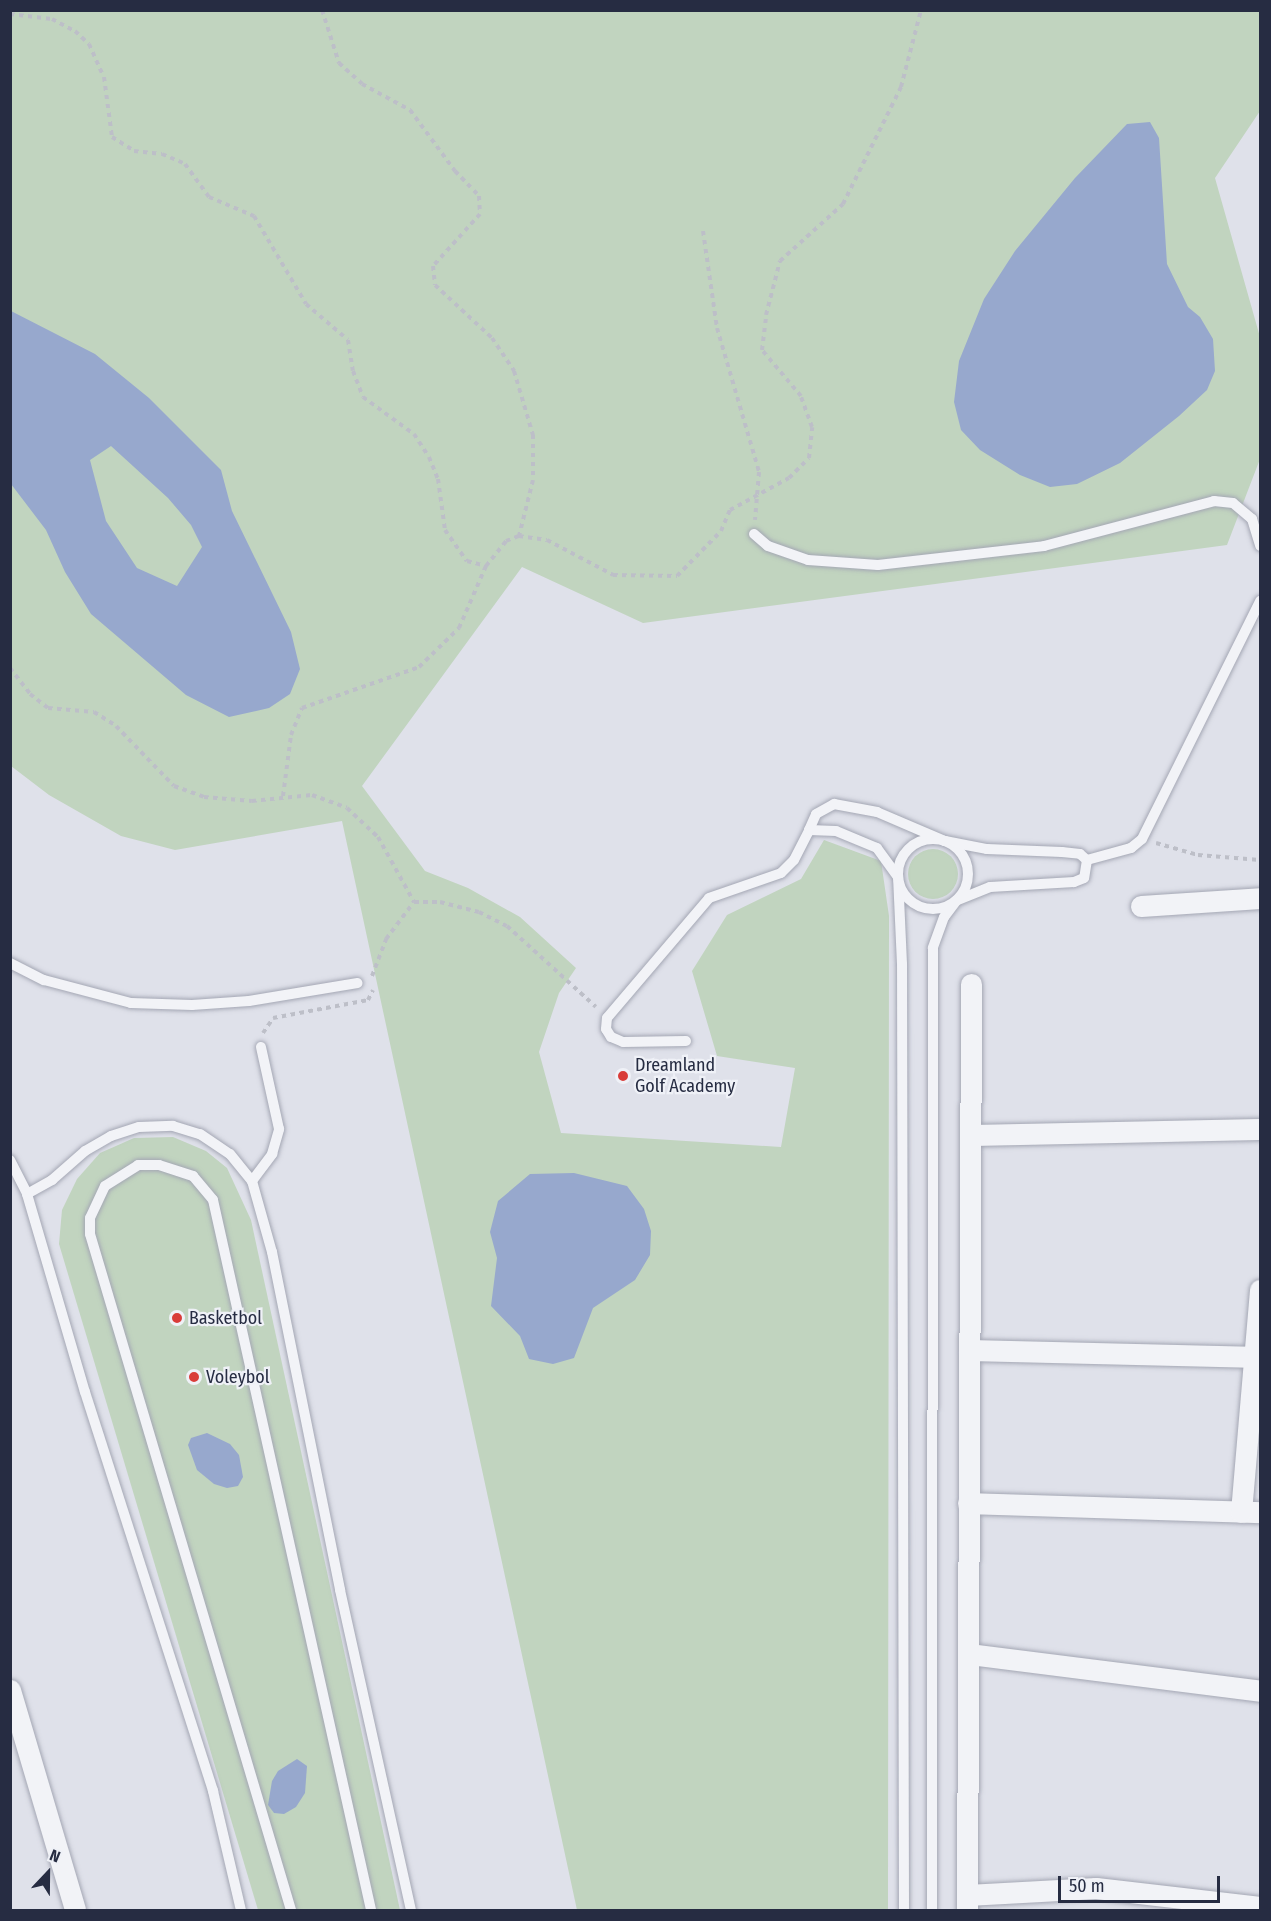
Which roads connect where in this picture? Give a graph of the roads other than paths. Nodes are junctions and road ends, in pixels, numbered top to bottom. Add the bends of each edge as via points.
1 (754, 534) road end
2 (1260, 546) edge
3 (1260, 601) edge
4 (809, 830) junction
5 (945, 841) junction
6 (1087, 860) junction
7 (898, 877) junction
8 (1260, 898) edge
9 (957, 900) junction
10 (1142, 906) dead end
11 (10, 963) edge
12 (358, 983) dead end
13 (971, 984) dead end
14 (686, 1041) dead end
15 (261, 1047) road end
16 (1260, 1129) edge
17 (971, 1134) junction
18 (10, 1160) edge
19 (252, 1181) junction
20 (27, 1194) junction
21 (1260, 1290) edge
22 (969, 1350) junction
23 (1258, 1357) edge
24 (968, 1503) junction
25 (1251, 1512) edge
26 (969, 1654) junction
27 (10, 1690) edge
28 (1260, 1691) edge
29 (967, 1903) edge
30 (1208, 1906) edge
31 (1260, 1907) edge
32 (75, 1911) edge
33 (241, 1911) edge
34 (291, 1911) edge
35 (371, 1911) edge
36 (411, 1911) edge
37 (904, 1911) edge
38 (932, 1911) edge

1 - 2 lane via 768,546 808,560 878,565 1044,546 1214,501 1233,503 1252,519
3 - 6 lane via 1142,839 1131,848
4 - 5 lane via 824,807 849,804
4 - 7 lane via 836,831 877,848
4 - 14 lane via 794,860 781,873 709,898 607,1018 606,1029 611,1037 623,1042
5 - 6 lane via 987,849 1080,854
5 - 7 lane via 922,841 912,846 898,865
5 - 9 lane via 963,856 968,867 966,885
6 - 9 lane via 1084,878 1074,882 990,886
7 - 9 lane via 900,888 915,905 937,909
7 - 37 lane via 902,964
8 - 10 street
9 - 38 lane via 938,930 932,965
11 - 12 lane via 44,980 131,1003 192,1005 249,1001
13 - 17 street
15 - 19 lane via 279,1129 272,1154
16 - 17 street
17 - 22 street
18 - 20 lane
19 - 20 lane via 230,1154 200,1134 173,1126 138,1127 111,1136 86,1151 52,1180
19 - 36 lane via 272,1252 340,1590
20 - 33 lane via 85,1392 213,1791
21 - 23 street
22 - 23 street
22 - 24 street
23 - 25 street
24 - 25 street
24 - 26 street
26 - 28 street
26 - 29 street
27 - 32 street
29 - 30 street via 1096,1888
30 - 31 street
34 - 35 lane via 90,1234 90,1218 105,1186 138,1165 159,1165 193,1176 213,1200

